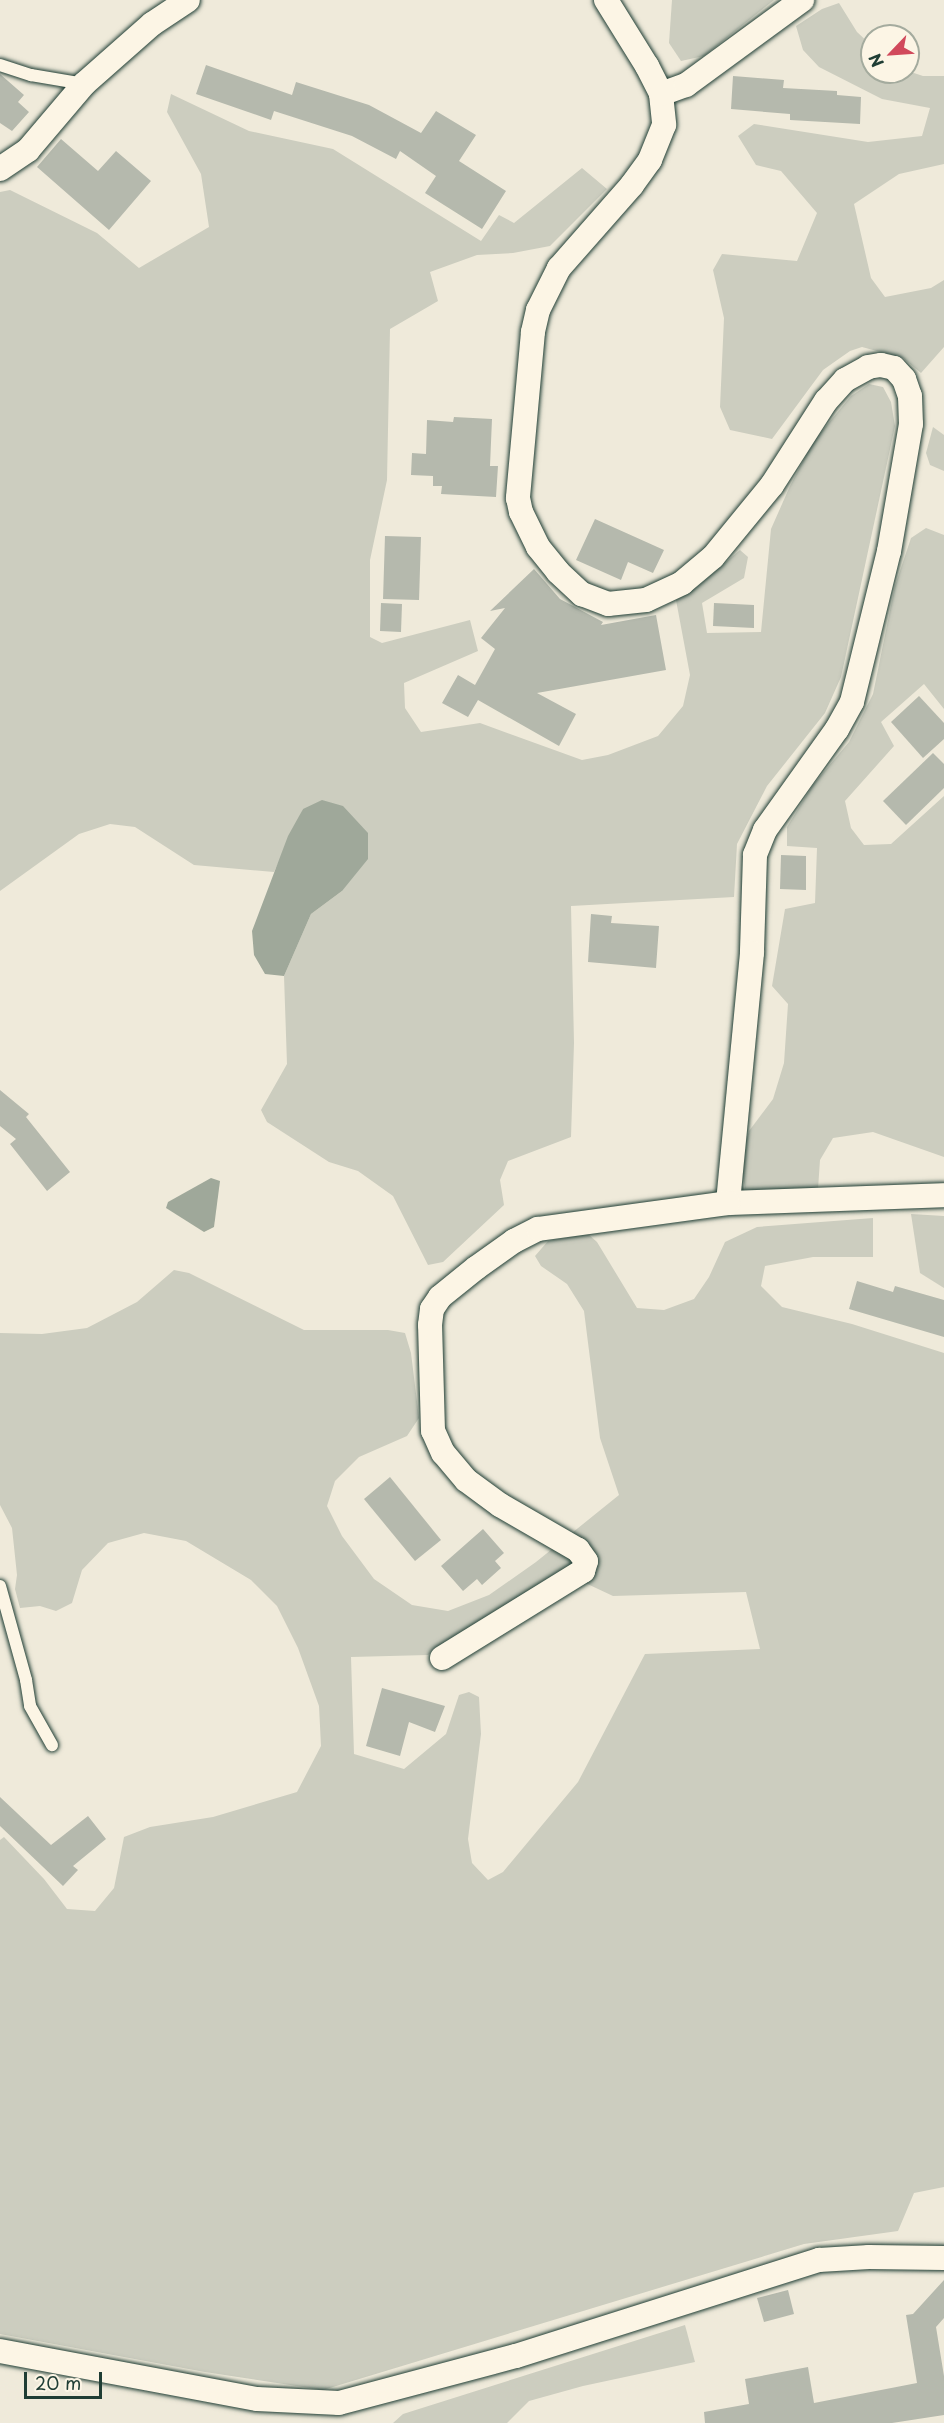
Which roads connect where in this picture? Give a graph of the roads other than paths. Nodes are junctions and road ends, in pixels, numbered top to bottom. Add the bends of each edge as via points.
1 (188, 0) edge
2 (606, 0) edge
3 (802, 0) edge
4 (0, 65) edge
5 (84, 84) junction
6 (661, 94) junction
7 (0, 169) edge
8 (944, 1196) edge
9 (728, 1203) junction
10 (0, 1586) edge
11 (441, 1658) dead end
12 (52, 1745) dead end
13 (944, 2258) edge
14 (0, 2351) edge

1 - 5 street via 152,24
2 - 6 street
3 - 6 street via 686,85
4 - 5 lane
5 - 7 street via 28,150
6 - 9 street via 664,125 650,160 559,268 535,321 518,498 528,528 558,572 582,594 608,604 639,601 666,592 701,570 740,526 772,485 826,401 845,380 868,367 894,368 904,379 910,396 911,424 889,551 852,702 765,830 755,855 753,953
8 - 9 street
9 - 11 street via 538,1229 476,1268 440,1297 432,1309 433,1431 443,1453 466,1480 500,1505 578,1550 586,1561 583,1571
10 - 12 lane via 30,1706
13 - 14 street via 819,2260 516,2356 339,2403 257,2399

